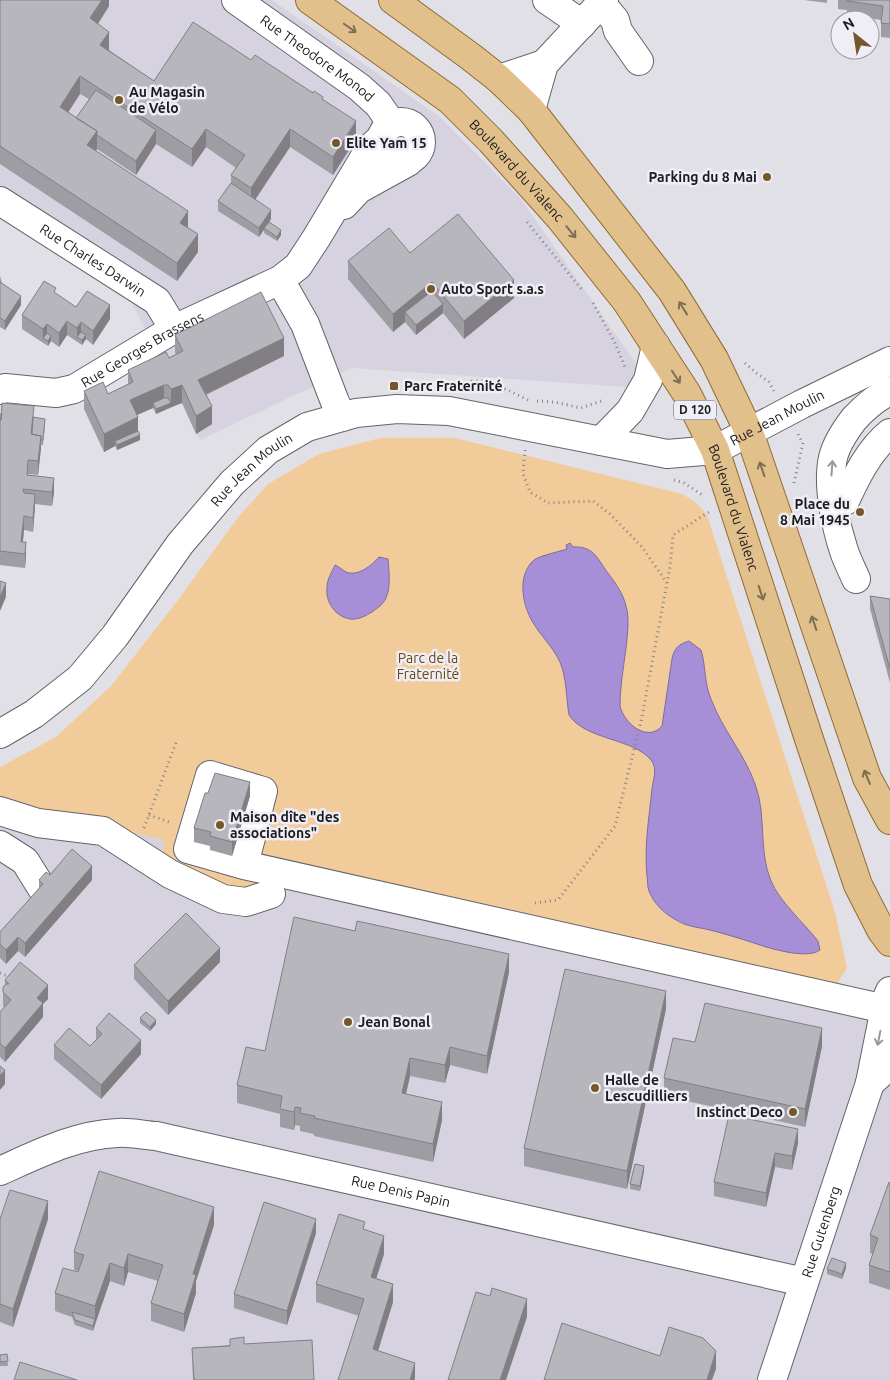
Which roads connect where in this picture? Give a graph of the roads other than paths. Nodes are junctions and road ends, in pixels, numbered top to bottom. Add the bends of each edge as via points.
1 (236, 0) edge
2 (310, 0) edge
3 (393, 0) edge
4 (547, 0) edge
5 (606, 8) edge
6 (582, 24) junction
7 (645, 57) dead end
8 (544, 64) junction
9 (499, 79) junction
10 (530, 110) junction
11 (387, 131) junction
12 (0, 201) edge
13 (317, 237) junction
14 (280, 280) junction
15 (174, 329) junction
16 (656, 346) junction
17 (890, 361) edge
18 (0, 390) edge
19 (890, 391) edge
20 (342, 417) junction
21 (749, 432) junction
22 (890, 433) edge
23 (601, 441) junction
24 (715, 450) junction
25 (834, 510) junction
26 (856, 579) dead end
27 (0, 734) edge
28 (0, 811) edge
29 (890, 820) edge
30 (59, 826) junction
31 (4, 848) edge
32 (244, 866) dead end
33 (43, 890) edge
34 (270, 894) dead end
35 (890, 942) edge
36 (887, 1000) edge
37 (880, 1074) edge
38 (0, 1170) edge
39 (804, 1282) junction
40 (772, 1380) edge

1 - 11 street, Rue Theodore Monod via 359,87 378,104
2 -> 16 main road, Boulevard du Vialenc / D 120 via 457,107 560,218 627,302
3 - 9 main road, D 120
4 - 6 street
5 - 6 street
5 - 7 street via 618,31
6 - 8 street
8 - 9 street
8 - 10 street
9 - 10 main road, D 120
21 -> 10 main road, D 120 via 714,359 672,291
11 - 13 street, Rue Georges Brassens via 370,148
11 - 13 street, Rue Georges Brassens via 399,122 412,125 422,141 418,154 360,189
12 - 15 street, Rue Charles Darwin via 157,302
13 - 14 street, Rue Georges Brassens via 298,266
14 - 15 street, Rue Georges Brassens
14 - 20 street via 305,324
15 - 18 street, Rue Georges Brassens via 74,389 56,393
16 - 23 street via 648,380 630,411
16 -> 24 main road, Boulevard du Vialenc / D 120 via 687,394
17 - 21 street, Rue Jean Moulin
25 -> 19 street via 832,464 843,432 864,408
20 - 23 street, Rue Jean Moulin via 397,409 449,411
20 - 27 street, Rue Jean Moulin via 307,427 268,450 232,483 180,544 115,636 80,678 34,714
21 - 24 street, Rue Jean Moulin
29 -> 21 main road, D 120 via 867,778
22 - 25 street via 854,480 845,501
23 - 24 street, Rue Jean Moulin via 667,454
24 -> 35 main road, Boulevard du Vialenc / D 120 via 722,506 858,885
25 - 26 street via 844,552
28 - 30 street
30 - 31 street via 49,836 33,843
30 - 34 street via 103,831 170,874 223,899 246,902
31 - 33 street via 25,861
32 - 36 street
36 -> 37 street, Rue Gutenberg
37 - 39 street, Rue Gutenberg
38 - 39 street, Rue Denis Papin via 61,1144 89,1136 119,1133 156,1136
39 - 40 street, Rue Gutenberg

